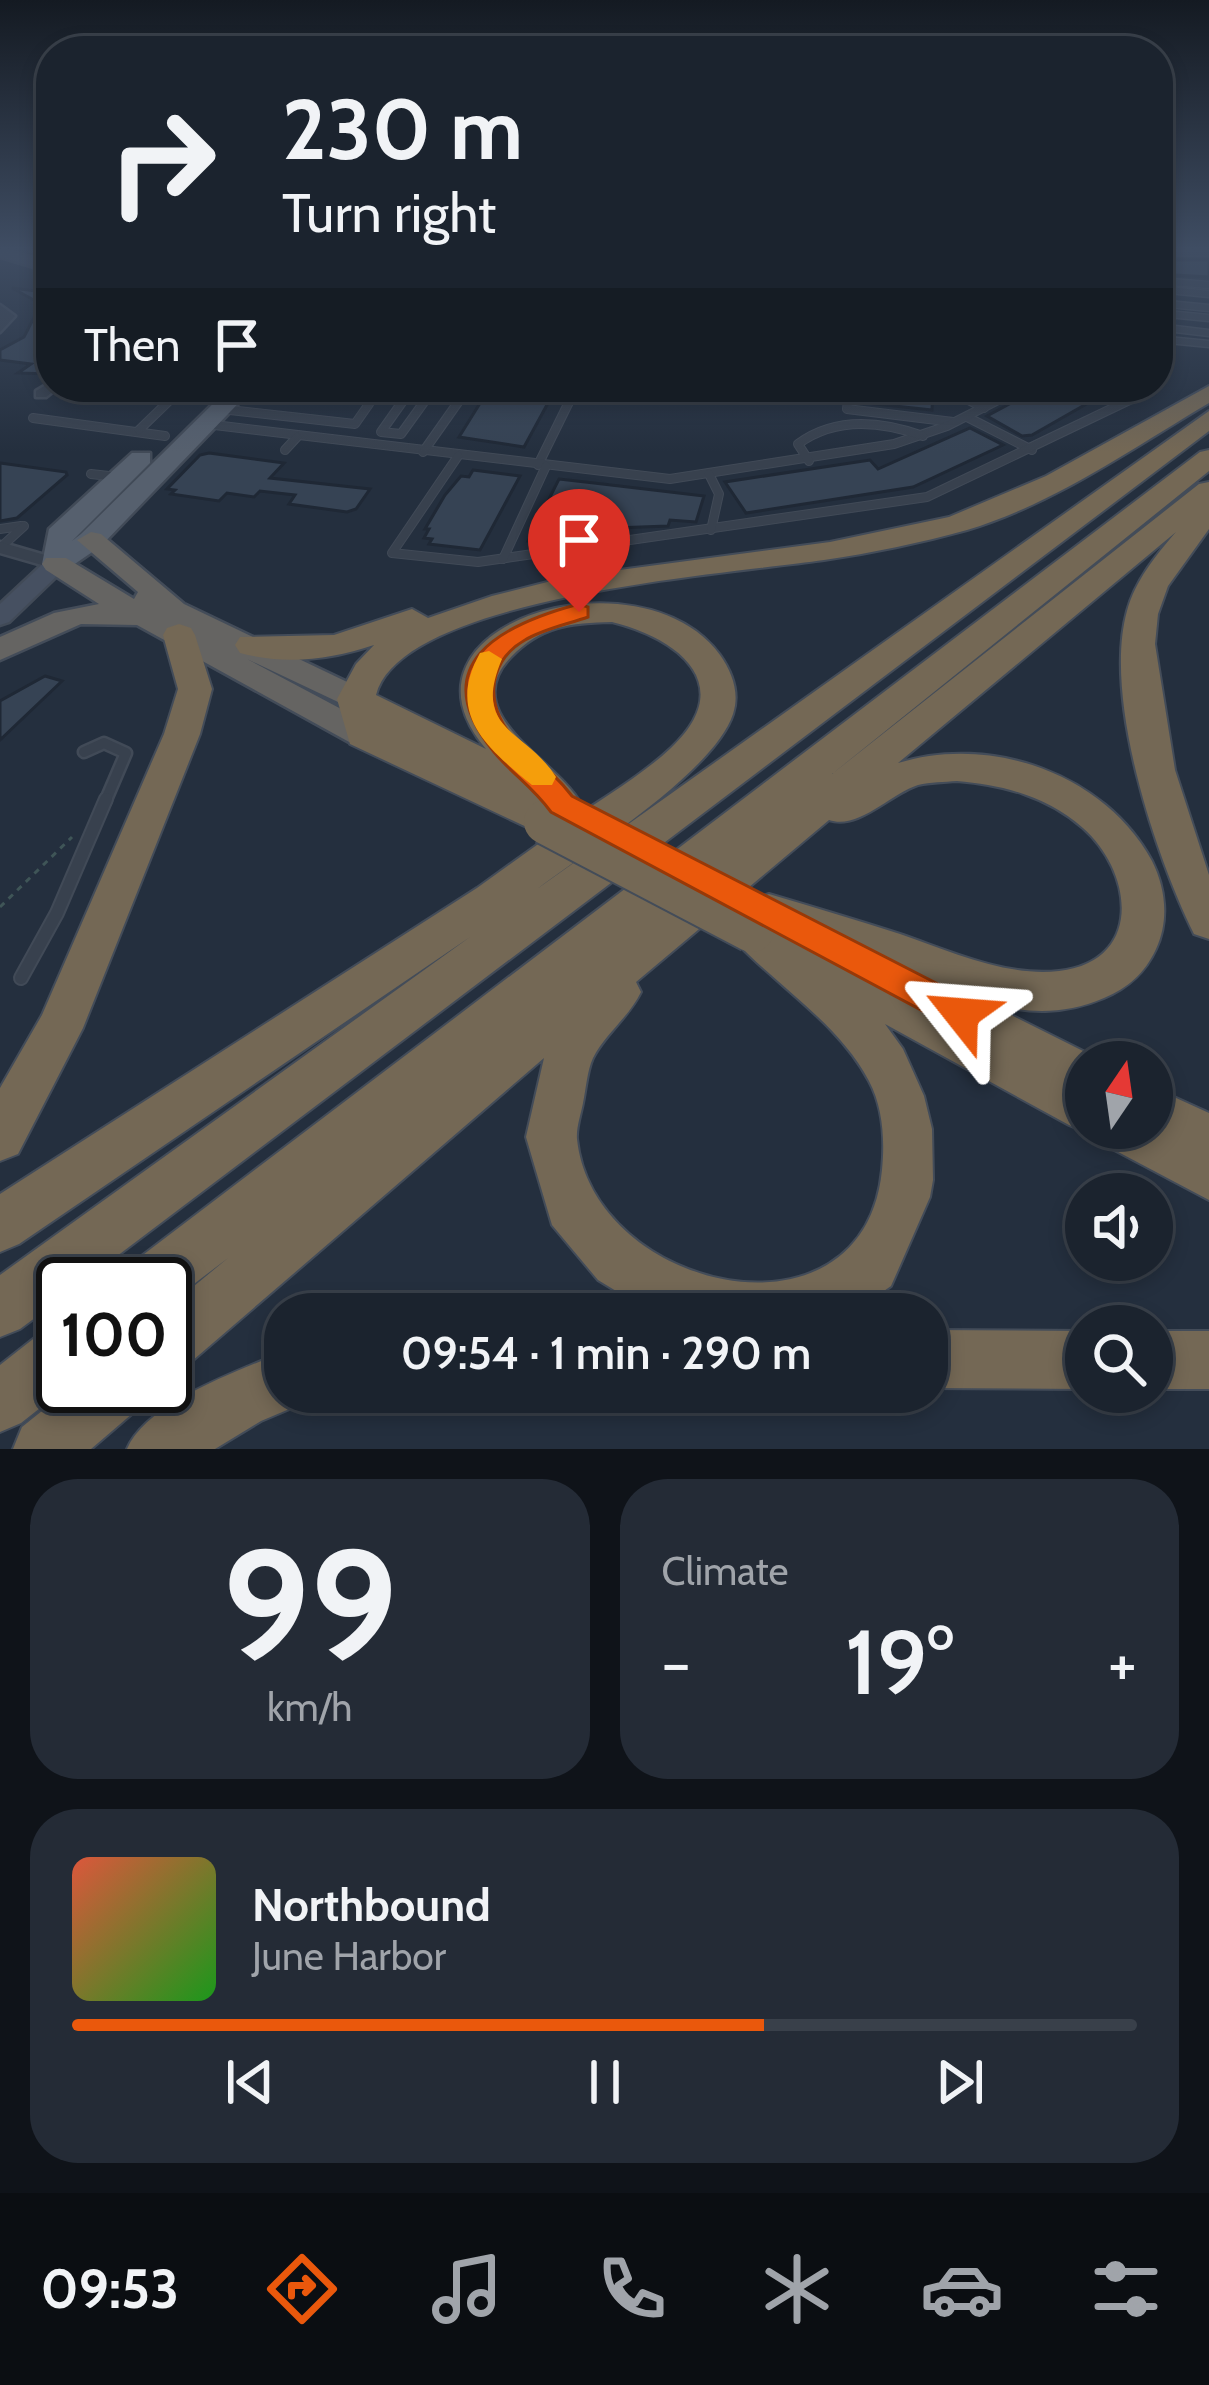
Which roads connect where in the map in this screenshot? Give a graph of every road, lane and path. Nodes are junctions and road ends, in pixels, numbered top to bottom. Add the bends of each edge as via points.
1 (1173, 329) edge
2 (1209, 333) edge
3 (1173, 340) edge
4 (1209, 344) edge
5 (1209, 393) edge
6 (168, 402) edge
7 (207, 402) edge
8 (207, 402) edge
9 (214, 402) edge
10 (221, 402) edge
11 (367, 402) edge
12 (403, 402) edge
13 (424, 402) edge
14 (458, 402) edge
15 (567, 402) edge
16 (848, 402) edge
17 (972, 402) edge
18 (995, 402) edge
19 (1126, 402) edge
20 (984, 408) junction
21 (33, 418) dead end
22 (1209, 419) edge
23 (962, 420) junction
24 (139, 430) junction
25 (165, 436) junction
26 (297, 436) junction
27 (923, 436) junction
28 (285, 450) dead end
29 (1032, 450) junction
30 (422, 452) junction
31 (458, 456) junction
32 (1209, 458) edge
33 (808, 460) junction
34 (542, 466) junction
35 (91, 474) dead end
36 (709, 474) junction
37 (121, 478) junction
38 (1209, 490) edge
39 (1209, 512) edge
40 (0, 529) edge
41 (711, 530) junction
42 (91, 540) junction
43 (1, 547) edge
44 (792, 556) junction
45 (503, 559) junction
46 (56, 564) junction
47 (4, 610) edge
48 (170, 621) junction
49 (252, 645) junction
50 (0, 650) edge
51 (359, 717) junction
52 (84, 752) dead end
53 (558, 811) junction
54 (76, 834) dead end
55 (778, 840) junction
56 (0, 907) edge
57 (761, 921) junction
58 (1209, 921) edge
59 (667, 930) junction
60 (21, 978) dead end
61 (1065, 1067) edge
62 (1065, 1096) edge
63 (1173, 1122) edge
64 (0, 1136) edge
65 (1209, 1140) edge
66 (1162, 1149) edge
67 (1209, 1174) edge
68 (0, 1225) edge
69 (186, 1257) edge
70 (0, 1309) edge
71 (192, 1324) edge
72 (948, 1359) edge
73 (1065, 1360) edge
74 (1173, 1360) edge
75 (1209, 1360) edge
76 (36, 1374) edge
77 (264, 1390) edge
78 (0, 1402) edge
79 (87, 1413) edge
80 (44, 1449) edge
81 (158, 1449) edge

1 - 2 lane
3 - 4 lane
5 - 44 highway via 1010,505 917,534
6 - 24 lane
7 - 25 main road
8 - 42 main road
9 - 26 lane
10 - 11 lane via 355,424
12 - 13 lane via 381,432 401,434
14 - 30 lane
15 - 34 lane
16 - 23 lane via 847,409
17 - 20 lane
18 - 20 lane
19 - 29 lane
20 - 23 lane
21 - 24 lane
22 - 70 highway
23 - 27 lane
23 - 29 lane
24 - 25 lane
25 - 37 main road
26 - 28 lane
26 - 30 lane
27 - 33 lane
27 - 33 lane via 867,423 822,428 798,444
29 - 41 lane via 927,497
30 - 31 lane
31 - 34 lane
31 - 45 lane via 392,553
32 - 69 highway
33 - 36 lane
34 - 36 lane via 664,479
34 - 45 lane
35 - 37 lane
36 - 41 lane via 719,494
37 - 46 main road via 59,535
38 - 55 highway
39 - 58 highway via 1154,582 1138,642 1172,840
40 - 43 lane via 24,526
41 - 45 lane
42 - 46 main road
42 - 48 highway
43 - 46 street
44 - 49 highway via 550,574 339,647 294,653
44 - 51 highway via 505,602 383,654
46 - 47 main road
46 - 48 highway
48 - 49 highway
48 - 50 highway via 87,613
48 - 51 highway
48 - 64 highway via 195,689 182,734 60,1028
49 - 51 highway
51 - 53 highway
52 - 60 lane via 106,743 126,755
53 - 57 highway, bridge
53 - 68 highway via 540,775 479,709 491,655 533,625 579,612 630,613 687,637 716,674 720,697 707,733 686,756 492,900
54 - 56 path
55 - 57 highway via 917,771 1007,772 1056,791 1105,826 1133,867 1143,922 1134,948 1109,974 1039,992
55 - 59 highway
57 - 59 highway via 874,1047 900,1094 908,1162 895,1226 871,1265 808,1306 737,1314 673,1298 610,1258 578,1215 554,1146 556,1098 573,1048
57 - 61 highway
57 - 62 highway
59 - 71 highway
63 - 65 highway
66 - 67 highway
72 - 73 highway
74 - 75 highway
76 - 78 highway
77 - 81 highway
79 - 80 highway

